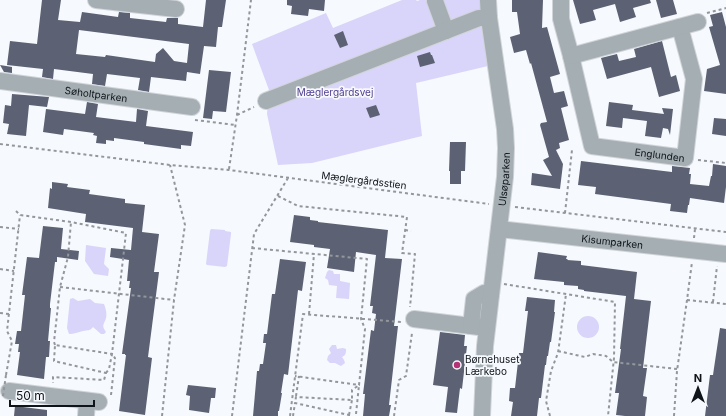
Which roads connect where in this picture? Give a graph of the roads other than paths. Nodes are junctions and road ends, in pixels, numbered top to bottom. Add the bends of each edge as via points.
1 (96, 0) edge
2 (488, 0) edge
3 (561, 0) edge
4 (435, 1) dead end
5 (176, 9) dead end
6 (489, 18) junction
7 (698, 22) dead end
8 (680, 27) junction
9 (446, 31) junction
10 (571, 56) junction
11 (0, 81) edge
12 (266, 101) road end
13 (192, 107) road end
14 (494, 237) junction
15 (722, 253) edge
16 (412, 313) road end
17 (479, 327) junction
18 (484, 358) junction
19 (6, 388) road end
20 (95, 405) edge
21 (473, 416) edge
22 (482, 416) edge

1 - 5 street
2 - 6 street, Ulsøparken
3 - 10 street, Englunden via 561,19
4 - 9 street
6 - 9 street via 479,18
6 - 14 street, Ulsøparken via 506,148 502,206
7 - 8 street
8 - 10 street
8 - 10 street, Englunden via 694,79 685,158 592,146
9 - 12 street
11 - 13 street, Søholtparken
14 - 15 street, Kisumparken
14 - 17 street, Ulsøparken via 492,288
16 - 17 street
17 - 18 street, Ulsøparken
18 - 21 street, Ulsøparken
18 - 22 street, Ulsøparken
19 - 20 street

